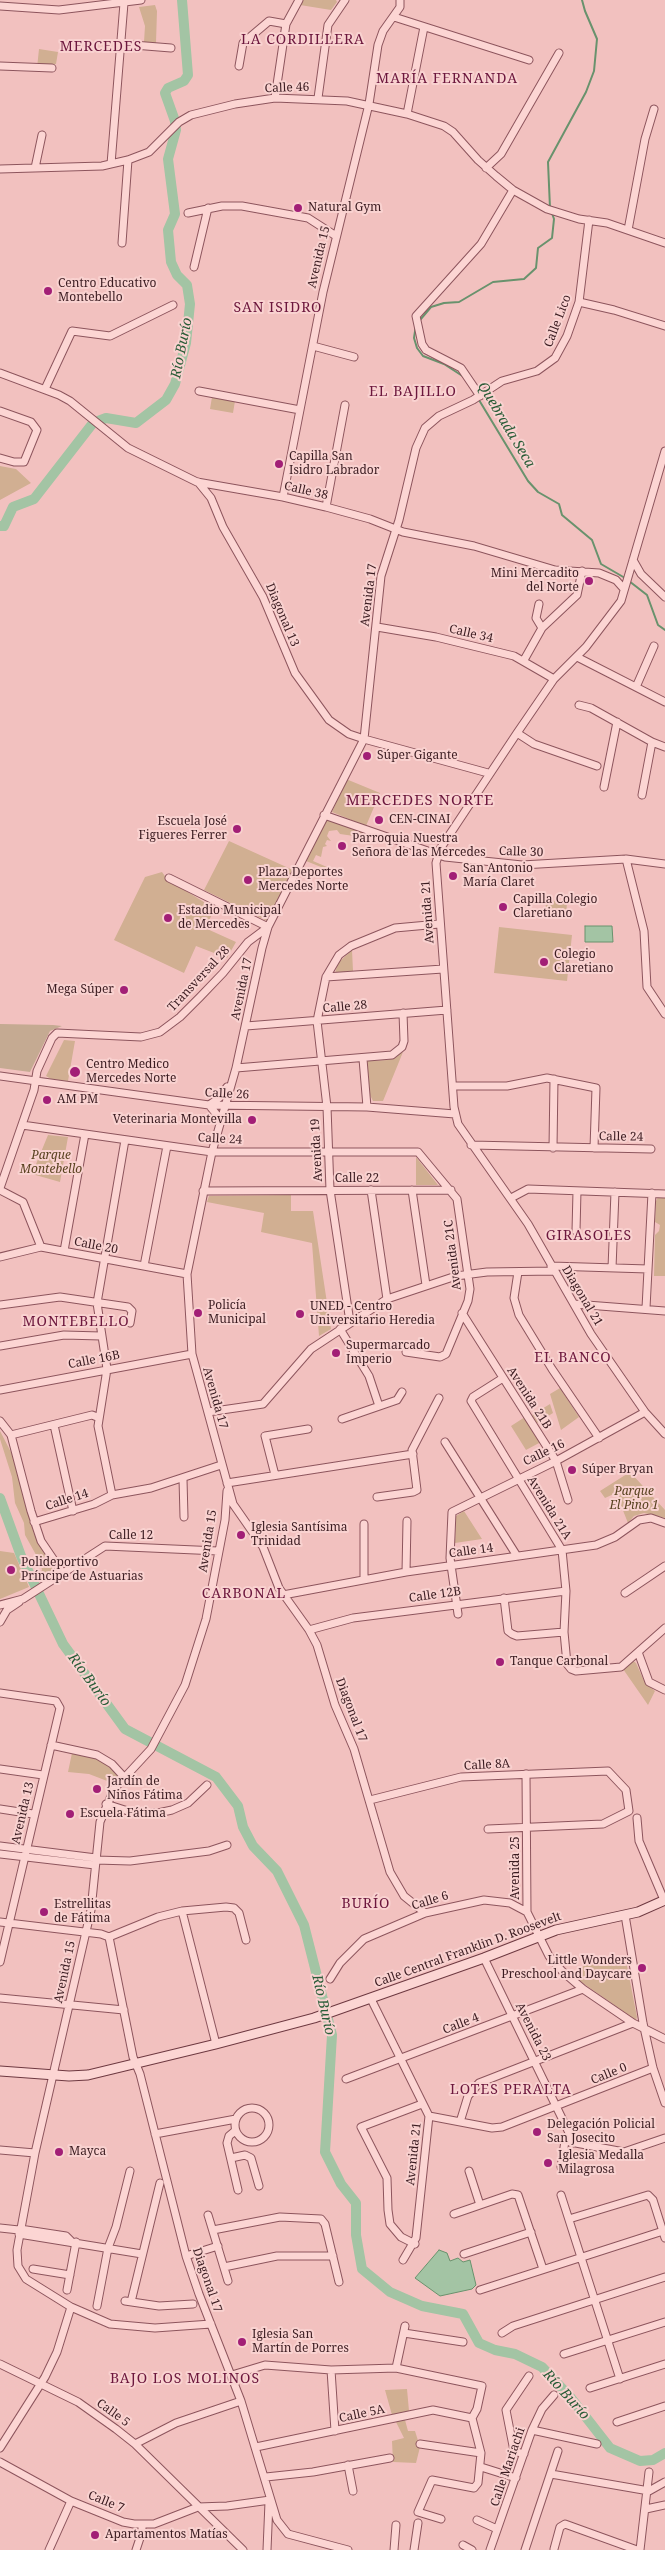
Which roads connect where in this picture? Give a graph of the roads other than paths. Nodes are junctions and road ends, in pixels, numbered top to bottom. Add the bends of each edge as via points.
1 (141, 0) edge
2 (299, 0) edge
3 (345, 0) edge
4 (400, 0) edge
5 (124, 3) junction
6 (0, 6) edge
7 (394, 17) junction
8 (286, 24) junction
9 (424, 27) junction
10 (121, 44) junction
11 (171, 48) dead end
12 (559, 53) dead end
13 (529, 60) dead end
14 (0, 66) edge
15 (239, 66) dead end
16 (52, 68) dead end
17 (275, 98) junction
18 (318, 98) junction
19 (369, 104) junction
20 (654, 109) dead end
21 (407, 114) junction
22 (42, 135) dead end
23 (128, 160) junction
24 (111, 164) junction
25 (36, 168) junction
26 (486, 168) junction
27 (0, 169) edge
28 (514, 190) junction
29 (208, 208) junction
30 (188, 213) dead end
31 (589, 220) junction
32 (628, 230) junction
33 (336, 236) junction
34 (122, 243) dead end
35 (665, 243) edge
36 (194, 267) dead end
37 (579, 302) junction
38 (173, 305) dead end
39 (665, 326) edge
40 (313, 346) junction
41 (354, 357) dead end
42 (0, 373) edge
43 (46, 388) junction
44 (199, 391) dead end
45 (480, 396) junction
46 (473, 400) joint
47 (345, 405) dead end
48 (300, 410) junction
49 (0, 412) edge
50 (665, 451) edge
51 (0, 458) edge
52 (197, 482) junction
53 (282, 497) junction
54 (326, 507) junction
55 (395, 529) junction
56 (633, 560) junction
57 (582, 571) junction
58 (641, 574) junction
59 (629, 575) junction
60 (624, 587) junction
61 (665, 596) edge
62 (539, 604) dead end
63 (376, 627) junction
64 (542, 628) junction
65 (654, 646) dead end
66 (577, 657) junction
67 (524, 660) junction
68 (554, 679) junction
69 (636, 688) junction
70 (665, 702) edge
71 (579, 705) dead end
72 (617, 722) junction
73 (517, 733) junction
74 (364, 739) junction
75 (652, 742) junction
76 (665, 747) edge
77 (597, 766) dead end
78 (488, 773) junction
79 (604, 787) dead end
80 (642, 795) dead end
81 (324, 815) junction
82 (438, 855) junction
83 (626, 859) junction
84 (665, 864) edge
85 (169, 878) dead end
86 (439, 924) junction
87 (268, 927) junction
88 (248, 942) junction
89 (262, 948) junction
90 (443, 969) junction
91 (326, 977) junction
92 (447, 1010) junction
93 (403, 1013) junction
94 (665, 1014) edge
95 (317, 1021) junction
96 (246, 1026) junction
97 (363, 1059) junction
98 (323, 1061) junction
99 (236, 1068) junction
100 (0, 1076) edge
101 (233, 1078) junction
102 (554, 1079) junction
103 (35, 1081) junction
104 (453, 1086) junction
105 (209, 1105) junction
106 (225, 1107) junction
107 (327, 1107) junction
108 (366, 1107) junction
109 (454, 1114) junction
110 (22, 1125) junction
111 (218, 1129) junction
112 (85, 1134) junction
113 (125, 1140) junction
114 (167, 1146) junction
115 (471, 1146) junction
116 (552, 1148) junction
117 (594, 1148) junction
118 (651, 1149) dead end
119 (212, 1152) junction
120 (418, 1152) joint
121 (329, 1153) junction
122 (0, 1186) edge
123 (330, 1190) junction
124 (371, 1190) junction
125 (412, 1190) junction
126 (451, 1190) junction
127 (203, 1191) junction
128 (577, 1191) junction
129 (615, 1192) junction
130 (652, 1193) junction
131 (665, 1194) edge
132 (512, 1198) junction
133 (576, 1232) dead end
134 (41, 1247) junction
135 (64, 1251) junction
136 (0, 1256) edge
137 (104, 1259) junction
138 (144, 1266) junction
139 (612, 1268) junction
140 (553, 1269) junction
141 (648, 1269) junction
142 (518, 1272) junction
143 (188, 1274) junction
144 (468, 1275) junction
145 (426, 1285) junction
146 (387, 1299) junction
147 (97, 1303) junction
148 (574, 1304) junction
149 (0, 1306) edge
150 (646, 1308) junction
151 (665, 1311) edge
152 (462, 1313) junction
153 (350, 1322) junction
154 (130, 1323) dead end
155 (340, 1329) junction
156 (101, 1336) junction
157 (0, 1346) edge
158 (406, 1352) dead end
159 (192, 1354) junction
160 (106, 1369) junction
161 (503, 1378) junction
162 (0, 1390) edge
163 (402, 1392) dead end
164 (440, 1398) dead end
165 (379, 1406) junction
166 (208, 1412) junction
167 (645, 1412) junction
168 (97, 1417) junction
169 (342, 1419) dead end
170 (0, 1421) edge
171 (54, 1425) junction
172 (308, 1429) dead end
173 (665, 1434) edge
174 (11, 1435) junction
175 (599, 1438) junction
176 (446, 1442) dead end
177 (413, 1454) junction
178 (556, 1461) junction
179 (221, 1465) junction
180 (275, 1475) junction
181 (183, 1479) junction
182 (518, 1479) junction
183 (227, 1483) junction
184 (112, 1495) junction
185 (377, 1497) dead end
186 (480, 1497) junction
187 (568, 1500) dead end
188 (73, 1511) junction
189 (184, 1517) dead end
190 (242, 1518) junction
191 (225, 1520) junction
192 (34, 1522) junction
193 (407, 1522) dead end
194 (665, 1523) edge
195 (364, 1524) dead end
196 (562, 1550) junction
197 (218, 1551) junction
198 (517, 1556) junction
199 (450, 1565) junction
200 (665, 1566) edge
201 (62, 1572) junction
202 (406, 1572) junction
203 (364, 1579) junction
204 (566, 1591) junction
205 (625, 1593) dead end
206 (283, 1595) junction
207 (26, 1597) junction
208 (504, 1598) junction
209 (457, 1604) junction
210 (0, 1605) edge
211 (458, 1614) dead end
212 (0, 1622) edge
213 (665, 1628) edge
214 (309, 1630) junction
215 (564, 1632) junction
216 (638, 1652) junction
217 (665, 1690) edge
218 (0, 1693) edge
219 (50, 1745) junction
220 (0, 1769) edge
221 (526, 1774) junction
222 (43, 1775) junction
223 (124, 1777) junction
224 (206, 1785) dead end
225 (370, 1800) junction
226 (106, 1804) junction
227 (0, 1809) edge
228 (34, 1814) junction
229 (637, 1818) dead end
230 (528, 1826) junction
231 (488, 1829) dead end
232 (226, 1844) dead end
233 (0, 1846) edge
234 (25, 1853) junction
235 (0, 1854) edge
236 (96, 1861) junction
237 (664, 1900) edge
238 (182, 1911) junction
239 (426, 1912) junction
240 (527, 1912) junction
241 (625, 1915) junction
242 (0, 1922) edge
243 (9, 1923) junction
244 (85, 1932) junction
245 (540, 1936) junction
246 (109, 1937) junction
247 (246, 1940) dead end
248 (484, 1958) junction
249 (0, 1962) edge
250 (330, 1979) dead end
251 (583, 1988) junction
252 (0, 1998) edge
253 (371, 1999) junction
254 (70, 2005) junction
255 (124, 2010) junction
256 (512, 2017) junction
257 (633, 2023) junction
258 (645, 2029) junction
259 (665, 2039) edge
260 (216, 2044) junction
261 (401, 2059) junction
262 (536, 2061) junction
263 (136, 2064) junction
264 (653, 2068) junction
265 (0, 2071) edge
266 (54, 2075) junction
267 (346, 2079) dead end
268 (665, 2103) edge
269 (422, 2104) junction
270 (556, 2107) junction
271 (429, 2116) junction
272 (236, 2119) junction
273 (460, 2122) junction
274 (235, 2131) junction
275 (156, 2134) junction
276 (665, 2138) edge
277 (574, 2143) junction
278 (0, 2150) edge
279 (35, 2152) junction
280 (231, 2158) junction
281 (561, 2167) dead end
282 (130, 2171) dead end
283 (469, 2171) dead end
284 (160, 2183) dead end
285 (259, 2186) dead end
286 (238, 2190) dead end
287 (561, 2194) dead end
288 (480, 2205) junction
289 (454, 2214) dead end
290 (208, 2215) dead end
291 (569, 2219) junction
292 (0, 2228) edge
293 (213, 2230) junction
294 (19, 2231) junction
295 (531, 2232) junction
296 (664, 2234) edge
297 (74, 2242) junction
298 (415, 2244) junction
299 (218, 2246) junction
300 (108, 2248) junction
301 (142, 2254) junction
302 (464, 2254) dead end
303 (186, 2256) junction
304 (333, 2256) junction
305 (581, 2257) junction
306 (403, 2260) dead end
307 (224, 2267) junction
308 (33, 2269) dead end
309 (543, 2269) junction
310 (70, 2275) junction
311 (665, 2277) edge
312 (228, 2281) dead end
313 (339, 2282) dead end
314 (67, 2290) dead end
315 (480, 2290) dead end
316 (594, 2299) junction
317 (192, 2304) dead end
318 (97, 2306) dead end
319 (71, 2307) junction
320 (665, 2322) edge
321 (211, 2324) junction
322 (502, 2333) dead end
323 (607, 2340) junction
324 (463, 2342) dead end
325 (564, 2354) dead end
326 (0, 2364) edge
327 (665, 2364) edge
328 (396, 2368) junction
329 (331, 2370) junction
330 (232, 2375) junction
331 (529, 2376) dead end
332 (620, 2379) junction
333 (41, 2382) junction
334 (590, 2388) dead end
335 (554, 2395) dead end
336 (241, 2401) junction
337 (665, 2406) edge
338 (472, 2418) junction
339 (617, 2422) dead end
340 (532, 2430) junction
341 (335, 2431) junction
342 (135, 2444) junction
343 (420, 2444) dead end
344 (597, 2444) dead end
345 (256, 2447) junction
346 (0, 2448) edge
347 (558, 2451) dead end
348 (481, 2453) junction
349 (524, 2454) junction
350 (390, 2458) dead end
351 (0, 2462) edge
352 (348, 2466) junction
353 (481, 2467) junction
354 (650, 2472) dead end
355 (551, 2474) junction
356 (266, 2477) junction
357 (516, 2478) junction
358 (665, 2482) edge
359 (649, 2491) junction
360 (353, 2492) dead end
361 (270, 2500) junction
362 (71, 2501) junction
363 (665, 2505) edge
364 (198, 2507) junction
365 (646, 2509) junction
366 (442, 2519) dead end
367 (477, 2520) dead end
368 (418, 2523) dead end
369 (142, 2524) junction
370 (396, 2525) dead end
371 (497, 2529) junction
372 (463, 2545) dead end
373 (554, 2548) dead end
374 (49, 2550) edge
375 (136, 2550) edge
376 (243, 2550) edge
377 (267, 2550) edge
378 (348, 2550) edge
379 (394, 2550) edge
380 (414, 2550) edge
381 (472, 2550) edge
382 (490, 2550) edge
383 (525, 2550) edge
384 (638, 2550) edge

1 - 5 street
2 - 8 street
3 - 18 street via 328,25
4 - 7 street, Avenida 15
5 - 6 street via 59,10
5 - 10 street
7 - 9 street
7 - 19 street, Avenida 15 via 378,44
8 - 15 street via 270,21 248,39 240,49
8 - 17 street
9 - 13 street
9 - 21 street
10 - 11 street
10 - 24 street
12 - 26 street via 501,154
14 - 16 street
17 - 18 street, Calle 46
17 - 23 street, Calle 46 via 202,112 180,122 149,152
18 - 19 street, Calle 46
19 - 21 street, Calle 46
19 - 33 street, Avenida 15
20 - 32 street
21 - 26 street, Calle 46 via 448,129
22 - 25 street
23 - 24 street, Calle 46
23 - 34 street
24 - 25 street, Calle 46
25 - 27 street, Calle 46
26 - 28 street, Calle 46
28 - 31 street, Calle 46 via 547,209
28 - 45 street via 481,244 416,316 426,350 461,368
29 - 30 street
29 - 33 street via 242,206 308,218
29 - 36 street
31 - 32 street, Calle 46
31 - 37 street, Calle Lico
32 - 35 street, Calle 46
33 - 40 street, Avenida 15
37 - 39 street
37 - 45 street, Calle Lico via 567,336 548,365 502,381
38 - 43 street via 110,336 72,331
40 - 41 street
40 - 48 street, Avenida 15
42 - 43 street, Calle 38
43 - 52 street, Calle 38 via 70,401 128,448
44 - 48 street
45 - 46 street, Calle Lico
46 - 55 street, Avenida 17 via 430,422 416,448
47 - 54 street
48 - 53 street, Avenida 15
49 - 51 street via 35,424 35,436 24,462
50 - 56 street, Avenida 21
52 - 53 street, Calle 38
52 - 74 street, Diagonal 13 via 212,498 223,527 263,596 295,673 329,720 348,734
53 - 54 street, Calle 38
54 - 55 street, Calle 38
55 - 57 street, Calle 38 via 474,546 550,568
55 - 63 street, Avenida 17 via 381,576
56 - 58 street
56 - 59 street, Avenida 21
57 - 60 street, Calle 38 via 610,577
57 - 64 street via 577,595
58 - 59 street
58 - 61 street
59 - 60 street, Avenida 21
60 - 66 street, Avenida 21 via 617,607
62 - 64 street via 536,618
63 - 67 street, Calle 34 via 454,641
63 - 74 street, Avenida 17
64 - 67 street
65 - 69 street
66 - 68 street, Avenida 21
66 - 69 street
67 - 68 street, Calle 34
68 - 73 street, Avenida 21
69 - 70 street
71 - 72 street
72 - 75 street
72 - 79 street
73 - 77 street via 534,744
73 - 78 street, Avenida 21
74 - 78 street, Diagonal 13
74 - 81 street, Avenida 17
75 - 76 street
75 - 80 street
78 - 82 street, Avenida 21
81 - 82 street, Calle 30
81 - 87 street, Avenida 17
82 - 83 street, Calle 30 via 522,865
82 - 86 street, Avenida 21
83 - 84 street, Calle 30
83 - 94 street via 644,931 647,987
85 - 87 street
86 - 90 street, Avenida 21
86 - 91 street, Avenida 19 via 395,928 351,946 339,955
87 - 88 street, Transversal 28
87 - 89 street, Avenida 17
88 - 89 street via 258,943
88 - 103 street, Transversal 28 via 180,1017 160,1032 141,1037 57,1033
89 - 96 street, Avenida 17
90 - 91 street
90 - 92 street, Avenida 21
91 - 95 street, Avenida 19
92 - 93 street, Calle 28
92 - 104 street, Avenida 21
93 - 95 street, Calle 28
93 - 97 street via 404,1041 398,1052
95 - 96 street, Calle 28
95 - 98 street, Avenida 19
96 - 99 street, Avenida 17
97 - 98 street
97 - 108 street
98 - 99 street
98 - 107 street, Avenida 19
99 - 101 street, Avenida 17
100 - 103 street, Calle 26
101 - 105 street via 224,1093
101 - 106 street, Avenida 17
102 - 104 street via 540,1078 507,1086
102 - 116 street
102 - 117 street via 596,1088
103 - 105 street, Calle 26
103 - 110 street
104 - 109 street, Avenida 21
105 - 106 street, Calle 26
105 - 111 street via 218,1115
106 - 107 street, Calle 26
106 - 111 street, Avenida 17
107 - 108 street, Calle 26
107 - 121 street, Avenida 19
108 - 109 street, Calle 26
109 - 115 street, Diagonal 21
110 - 112 street, Calle 24
110 - 122 street
111 - 119 street, Avenida 17
112 - 113 street, Calle 24
112 - 135 street
113 - 114 street, Calle 24
113 - 137 street
114 - 119 street, Calle 24
114 - 138 street
115 - 116 street, Calle 24
115 - 132 street, Diagonal 21
116 - 117 street, Calle 24
117 - 118 street, Calle 24
119 - 121 street, Calle 24
119 - 127 street, Avenida 17
120 - 121 street, Calle 24
120 - 126 street, Avenida 21C
121 - 123 street, Avenida 19
122 - 134 street via 23,1202
123 - 124 street, Calle 22
123 - 127 street, Calle 22
123 - 153 street, Avenida 19
124 - 125 street, Calle 22
124 - 146 street
125 - 126 street, Calle 22
125 - 145 street
126 - 144 street, Avenida 21C via 457,1198
127 - 143 street, Avenida 17
128 - 129 street
128 - 132 street via 528,1189
128 - 133 street
129 - 130 street
129 - 139 street
130 - 131 street
130 - 141 street
132 - 140 street, Diagonal 21
134 - 135 street, Calle 20
134 - 136 street, Calle 20
135 - 137 street, Calle 20
137 - 138 street, Calle 20
137 - 147 street
138 - 143 street, Calle 20
139 - 140 street
139 - 141 street
140 - 142 street
140 - 148 street, Diagonal 21
141 - 150 street
142 - 144 street
142 - 175 street via 514,1298 519,1315
143 - 159 street, Avenida 17
144 - 145 street
144 - 152 street, Avenida 21C via 470,1289
145 - 146 street
146 - 153 street
147 - 149 street via 53,1297
147 - 154 street via 131,1308
147 - 156 street
148 - 150 street
148 - 167 street, Diagonal 21
150 - 151 street
152 - 158 street, Avenida 21C via 446,1354 440,1357
152 - 161 street, Avenida 21B
153 - 155 street
155 - 165 street via 369,1376
155 - 166 street via 311,1349 263,1404
156 - 157 street via 64,1335
156 - 160 street
159 - 160 street, Calle 16B
159 - 166 street, Avenida 17
160 - 162 street, Calle 16B
160 - 168 street
161 - 178 street, Avenida 21B
161 - 182 street, Avenida 21A via 471,1400
163 - 165 street via 397,1400
164 - 177 street via 412,1450
165 - 169 street
166 - 179 street, Avenida 17
167 - 173 street, Diagonal 21
167 - 175 street, Calle 16
168 - 171 street via 92,1415
168 - 184 street
170 - 174 street
171 - 174 street
171 - 188 street
172 - 180 street via 265,1436
174 - 192 street
175 - 178 street, Calle 16
176 - 186 street
177 - 180 street
177 - 185 street via 417,1490
178 - 182 street, Calle 16
178 - 187 street, Avenida 21B
179 - 181 street, Calle 14
179 - 183 street, Avenida 17
180 - 183 street
181 - 184 street, Calle 14
181 - 189 street
182 - 186 street, Calle 16
182 - 196 street, Avenida 21A
183 - 190 street, Avenida 17 via 233,1504
183 - 191 street, Avenida 15
184 - 188 street, Calle 14
186 - 198 street
186 - 199 street, Calle 16 via 452,1512
188 - 192 street, Calle 14
190 - 191 street
190 - 206 street, Diagonal 17 via 263,1547
191 - 197 street, Avenida 15
192 - 201 street via 44,1546
193 - 202 street
194 - 196 street, Calle 14 via 657,1519 638,1520 605,1542
195 - 203 street
196 - 198 street, Calle 14
196 - 204 street, Avenida 21A
197 - 201 street, Calle 12 via 105,1546
197 - 223 street, Avenida 15 via 206,1619 185,1685 156,1741
198 - 199 street, Calle 14
199 - 202 street, Calle 14
199 - 209 street
200 - 205 street
201 - 207 street, Calle 12
202 - 203 street, Calle 14
203 - 206 street, Calle 14
204 - 208 street, Calle 12B
204 - 215 street, Avenida 21A
206 - 214 street, Diagonal 17
207 - 210 street, Calle 12
207 - 212 street via 7,1610
208 - 209 street, Calle 12B
208 - 215 street via 508,1631 512,1634
209 - 211 street
209 - 214 street, Calle 12B via 353,1618
213 - 216 street
214 - 225 street, Diagonal 17
215 - 216 street, Avenida 21A via 567,1664 576,1671 621,1667
216 - 217 street via 649,1682
218 - 219 street, Avenida 13 via 56,1701 60,1708
219 - 222 street, Avenida 13
219 - 223 street via 97,1755
220 - 222 street
221 - 225 street, Calle 8A via 461,1777
221 - 230 street, Avenida 25
221 - 230 street, Calle 8A via 608,1771 626,1790 629,1808 627,1812 600,1824
222 - 228 street, Avenida 13
223 - 226 street, Avenida 15
224 - 226 street via 188,1802 158,1814 131,1812
225 - 239 street, Diagonal 17 via 390,1872 404,1896
226 - 236 street, Avenida 15 via 100,1822
227 - 228 street
228 - 234 street, Avenida 13
229 - 237 street via 639,1841
230 - 231 street
230 - 240 street, Avenida 25
232 - 236 street via 210,1851 130,1861
233 - 234 street
234 - 235 street
234 - 236 street
234 - 243 street, Avenida 13
236 - 244 street, Avenida 15 via 91,1910
237 - 241 main road, Calle Central Franklin D. Roosevelt
238 - 246 street via 158,1916
238 - 247 street via 234,1908 239,1913
238 - 260 street
239 - 240 street, Calle 6 via 484,1900 510,1903
239 - 250 street, Calle 6 via 364,1939 346,1956
240 - 245 street, Avenida 25
241 - 245 main road, Calle Central Franklin D. Roosevelt
241 - 258 street
242 - 243 street
243 - 244 street
243 - 249 street, Avenida 13
244 - 246 street
244 - 254 street, Avenida 15
245 - 248 main road, Calle Central Franklin D. Roosevelt
245 - 251 street, Avenida 25 via 555,1964
246 - 255 street
248 - 253 main road, Calle Central Franklin D. Roosevelt
248 - 256 street, Avenida 23
251 - 256 street, Calle 4
251 - 257 street, Avenida 25
252 - 254 street
253 - 260 main road, Calle Central Franklin D. Roosevelt via 318,2017
253 - 261 street, Avenida 21
254 - 255 street
254 - 266 street, Avenida 15
255 - 263 street
256 - 261 street, Calle 4
256 - 262 street, Avenida 23
257 - 258 street, Avenida 25
257 - 262 street
258 - 259 street, Avenida 25
258 - 264 street
260 - 263 main road
261 - 267 street, Calle 4
261 - 269 street, Avenida 21
262 - 270 street, Avenida 23
262 - 273 street via 479,2083 468,2096
263 - 266 main road via 88,2075
263 - 275 street, Diagonal 17
264 - 268 street
264 - 270 street, Calle 0
265 - 266 main road
266 - 279 street, Avenida 15
269 - 271 street, Avenida 21
269 - 298 street via 361,2128 387,2178 390,2224 401,2237
270 - 273 street, Calle 0 via 498,2128
270 - 277 street, Avenida 23
271 - 273 street, Calle 0
271 - 298 street, Avenida 21
272 - 274 street
272 - 274 street via 243,2110 256,2108 266,2116 269,2128 256,2142 244,2141
272 - 275 street
274 - 280 street via 227,2143
275 - 303 street, Diagonal 17
276 - 277 street via 624,2152
277 - 281 street via 565,2141
278 - 279 street
279 - 294 street, Avenida 15
280 - 285 street via 245,2155 251,2158
280 - 286 street
282 - 300 street
283 - 288 street
284 - 301 street
287 - 291 street
288 - 289 street
288 - 295 street via 518,2195
290 - 293 street
291 - 296 street via 648,2195 653,2200
291 - 305 street
292 - 294 street
293 - 299 street
293 - 304 street via 280,2217 321,2219
294 - 297 street
294 - 319 street, Avenida 15 via 18,2266 26,2279
295 - 302 street
295 - 309 street
296 - 305 street
297 - 300 street
297 - 310 street
298 - 306 street
299 - 303 street
299 - 307 street
300 - 301 street
300 - 318 street
301 - 317 street via 128,2302 159,2306
303 - 321 street, Diagonal 17
304 - 307 street via 277,2256
304 - 313 street
305 - 309 street
305 - 316 street
307 - 312 street
308 - 310 street
309 - 315 street
310 - 314 street
311 - 316 street
316 - 322 street via 512,2326
316 - 323 street
319 - 321 street, Avenida 15 via 110,2324 155,2328
319 - 333 street via 57,2352
320 - 323 street
321 - 330 street, Diagonal 17
323 - 325 street
323 - 332 street
324 - 328 street via 404,2330
326 - 333 street, Calle 5
327 - 332 street
328 - 329 street
328 - 338 street via 482,2386
329 - 330 street via 264,2365
329 - 341 street
330 - 336 street, Diagonal 17
331 - 349 street via 506,2410 514,2452
332 - 334 street
333 - 342 street, Calle 5 via 78,2402
333 - 346 street
335 - 340 street, Calle Mariachi via 542,2409
336 - 342 street, Calle 5 via 176,2423
336 - 345 street, Diagonal 17
337 - 339 street
338 - 341 street, Calle 5A via 433,2410
338 - 348 street
340 - 344 street
340 - 349 street, Calle Mariachi
341 - 345 street, Calle 5A
342 - 364 street
343 - 348 street
345 - 356 street, Diagonal 17
347 - 355 street
348 - 353 street
349 - 357 street, Calle Mariachi
350 - 352 street
351 - 362 street, Calle 7
352 - 356 street
352 - 360 street
353 - 357 street
353 - 366 street via 474,2488 432,2480 418,2512
354 - 359 street
355 - 359 street
355 - 383 street
356 - 361 street, Diagonal 17
357 - 371 street, Calle Mariachi
358 - 359 street
359 - 365 street
361 - 364 street, Calle 7
361 - 377 street
361 - 378 street via 277,2520 288,2534
362 - 369 street, Calle 7 via 123,2522
362 - 374 street
363 - 365 street
364 - 369 street, Calle 7 via 154,2524
364 - 376 street
365 - 384 street
367 - 371 street
368 - 380 street
369 - 375 street
370 - 379 street
371 - 382 street, Calle Mariachi
372 - 381 street
373 - 384 street via 560,2527 565,2524

